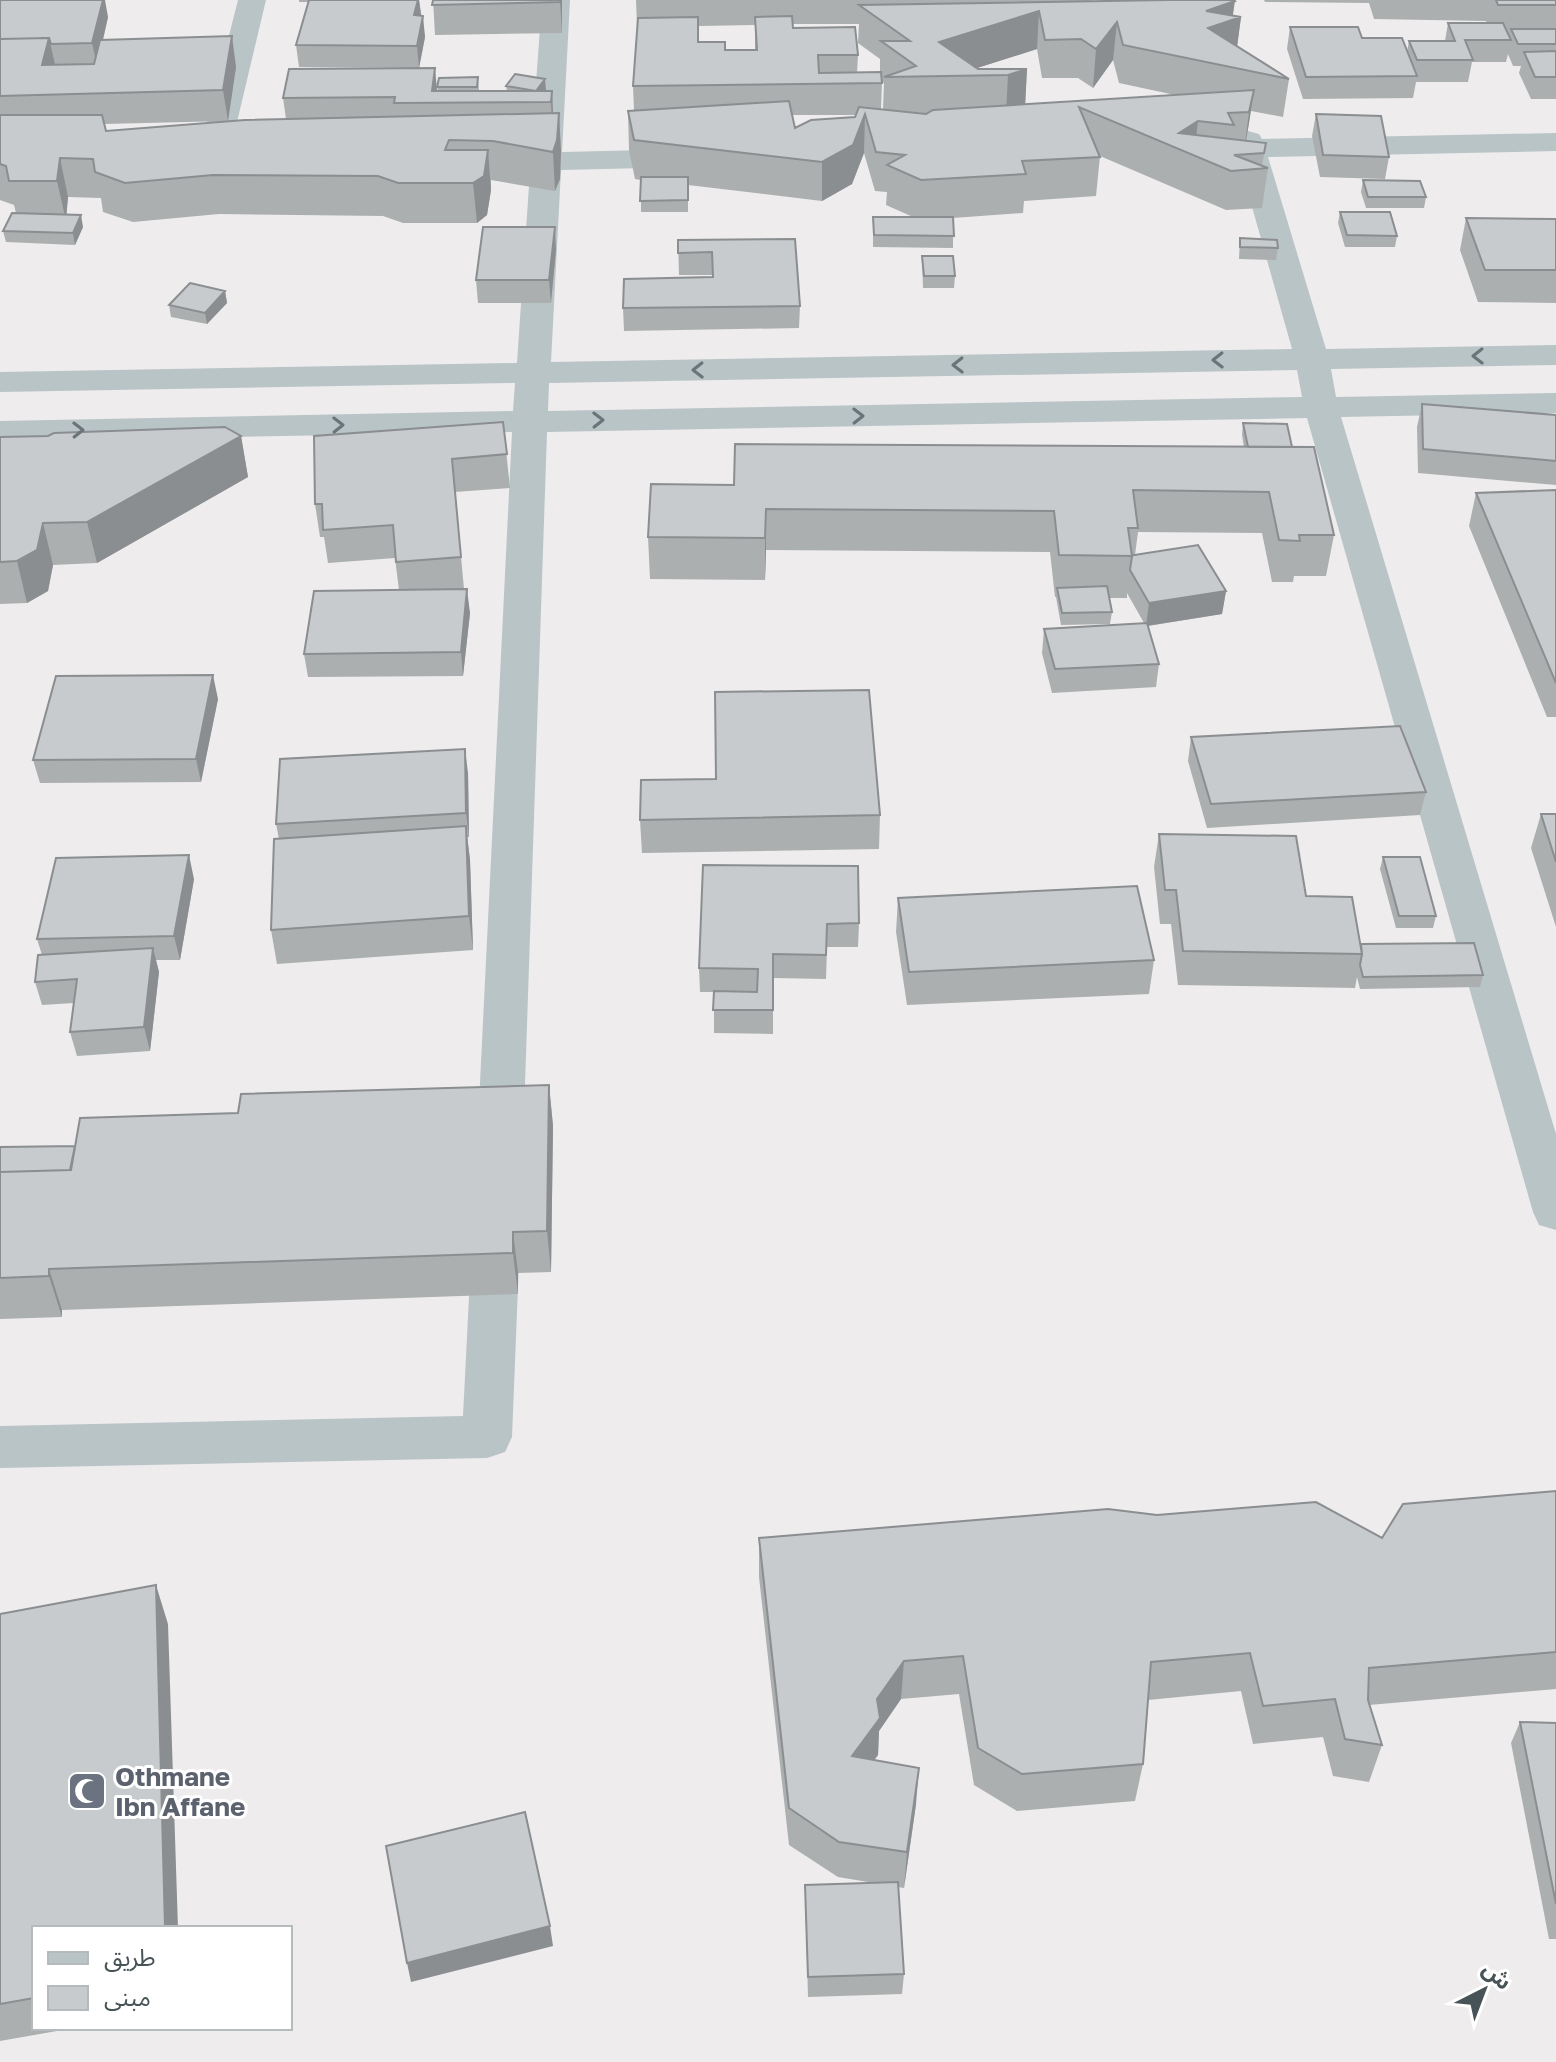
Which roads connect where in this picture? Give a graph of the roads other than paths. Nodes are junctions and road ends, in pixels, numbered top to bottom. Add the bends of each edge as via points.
1 (252, 0) edge
2 (556, 0) edge
3 (1239, 113) edge
4 (1556, 142) edge
5 (1250, 148) junction
6 (1170, 149) edge
7 (214, 152) edge
8 (723, 158) edge
9 (547, 161) junction
10 (486, 162) edge
11 (1556, 355) edge
12 (1312, 359) junction
13 (535, 373) junction
14 (0, 382) edge
15 (1556, 403) edge
16 (1321, 407) junction
17 (530, 422) junction
18 (0, 431) edge
19 (1556, 1212) edge
20 (0, 1447) edge

1 - 7 street
2 - 9 street
3 - 5 street
4 - 5 street
5 - 6 street
5 - 12 street
8 - 9 street
9 - 10 street
9 - 13 street
11 -> 12 street
12 -> 13 street
12 - 16 street
13 - 14 street
13 - 17 street
15 - 16 street
17 -> 16 street
16 - 19 street
18 -> 17 street
17 - 20 street via 487,1437

